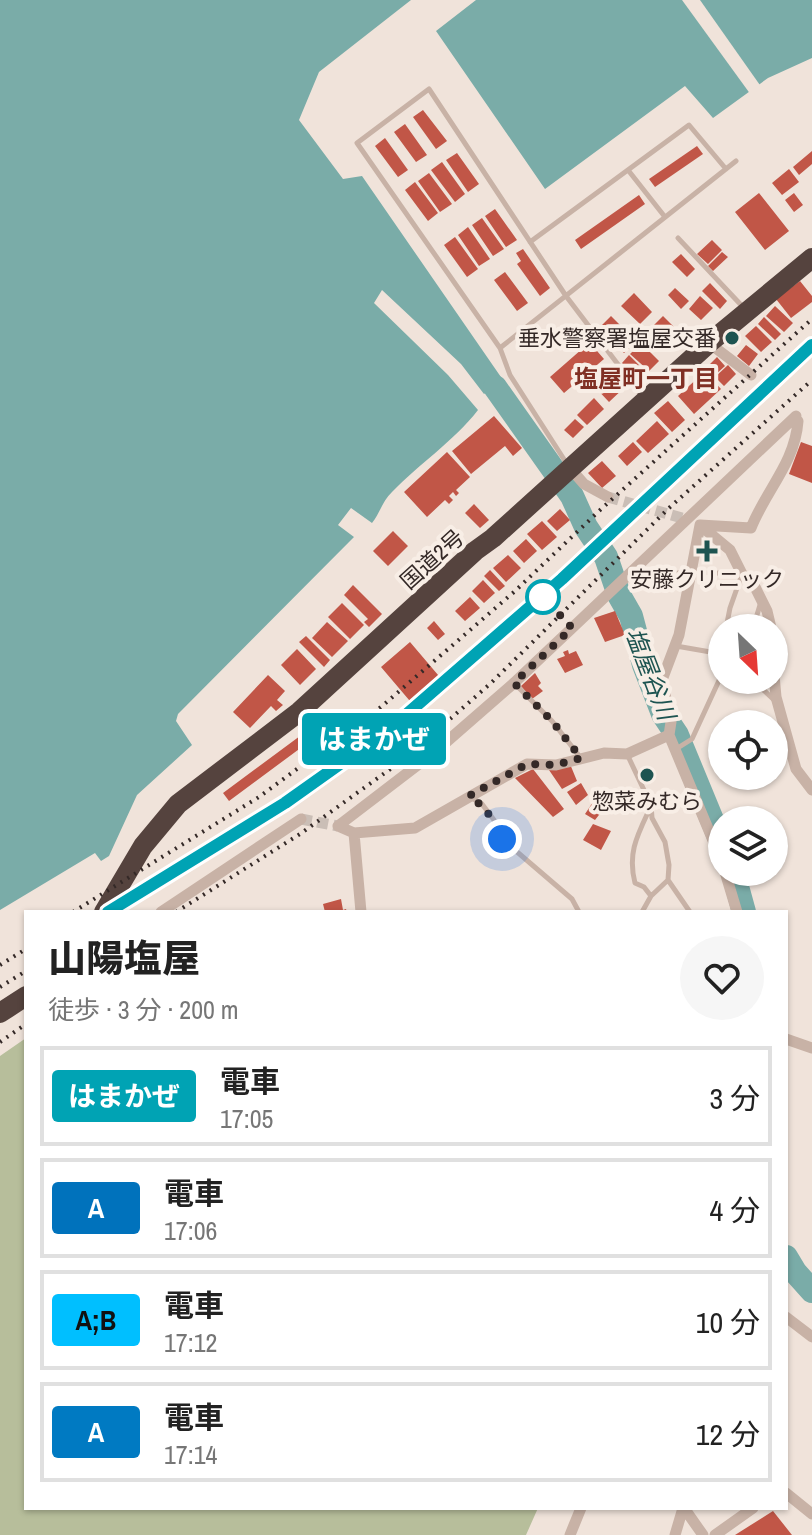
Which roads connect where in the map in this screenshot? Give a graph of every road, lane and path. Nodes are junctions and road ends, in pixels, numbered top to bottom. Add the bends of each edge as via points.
1 (736, 161) dead end
2 (726, 169) junction
3 (628, 170) junction
4 (665, 217) junction
5 (678, 238) dead end
6 (530, 242) junction
7 (812, 258) edge
8 (566, 296) junction
9 (746, 311) junction
10 (709, 343) junction
11 (500, 348) junction
12 (751, 375) dead end
13 (646, 401) junction
14 (796, 417) junction
15 (812, 427) edge
16 (563, 475) junction
17 (608, 497) tunnel mouth
18 (685, 519) junction
19 (700, 525) junction
20 (692, 572) junction
21 (742, 574) junction
22 (625, 577) junction
23 (761, 600) junction
24 (729, 614) edge
25 (757, 614) edge
26 (766, 614) edge
27 (675, 646) junction
28 (708, 652) edge
29 (514, 683) junction
30 (713, 694) edge
31 (768, 694) edge
32 (777, 694) edge
33 (778, 704) junction
34 (670, 729) junction
35 (680, 747) junction
36 (627, 754) junction
37 (581, 758) junction
38 (812, 790) edge
39 (469, 796) junction
40 (651, 805) junction
41 (301, 819) tunnel mouth
42 (708, 824) edge
43 (354, 833) junction
44 (668, 880) junction
45 (729, 886) edge
46 (651, 896) junction
47 (105, 910) edge
48 (164, 910) edge
49 (361, 910) edge
50 (578, 910) edge
51 (643, 910) edge
52 (689, 910) edge
53 (736, 910) edge
54 (24, 997) edge
55 (0, 1013) edge
56 (788, 1039) edge
57 (812, 1048) edge
58 (788, 1319) edge
59 (812, 1337) edge
60 (788, 1495) edge
61 (580, 1510) edge
62 (682, 1510) edge
63 (684, 1510) edge
64 (750, 1510) edge
65 (812, 1514) edge
66 (570, 1535) edge
67 (675, 1535) edge
68 (703, 1535) edge
69 (715, 1535) edge

1 - 2 lane
2 - 3 lane via 689,125
2 - 4 lane
3 - 4 lane
3 - 6 lane
4 - 8 lane
5 - 9 lane
6 - 8 lane
6 - 11 lane via 429,89 357,143
7 - 9 highway, 国道2号
8 - 11 lane
8 - 13 lane
9 - 10 highway, 国道2号
10 - 12 street
10 - 13 highway, 国道2号
11 - 16 lane
13 - 16 highway, 国道2号
14 - 15 street
14 - 18 street
14 - 19 street via 796,443 751,528
16 - 17 street
16 - 47 highway, 国道2号 via 299,712 178,804 154,831
18 - 19 street
18 - 22 street
19 - 20 street
19 - 21 street via 730,550
20 - 21 lane
20 - 22 lane
20 - 27 street
21 - 23 street
21 - 24 lane
22 - 29 street
23 - 25 lane
23 - 26 street
27 - 28 lane
27 - 34 street via 662,680
29 - 37 lane
29 - 43 street via 338,826
30 - 35 lane via 692,739
31 - 33 lane
32 - 33 street
33 - 38 street via 796,769
34 - 35 street
34 - 36 street
35 - 42 street
36 - 37 street
36 - 40 lane
37 - 39 street via 556,765 527,764
39 - 43 street via 415,828
39 - 50 lane via 482,804 502,839
40 - 44 lane via 665,842
40 - 46 lane via 637,833 631,867 635,883
41 - 48 street
43 - 49 street
44 - 46 lane
44 - 52 lane
45 - 53 street
46 - 51 lane
54 - 55 highway
56 - 57 street
58 - 59 street
60 - 65 street
61 - 66 street
62 - 67 street
63 - 68 street
64 - 69 street

